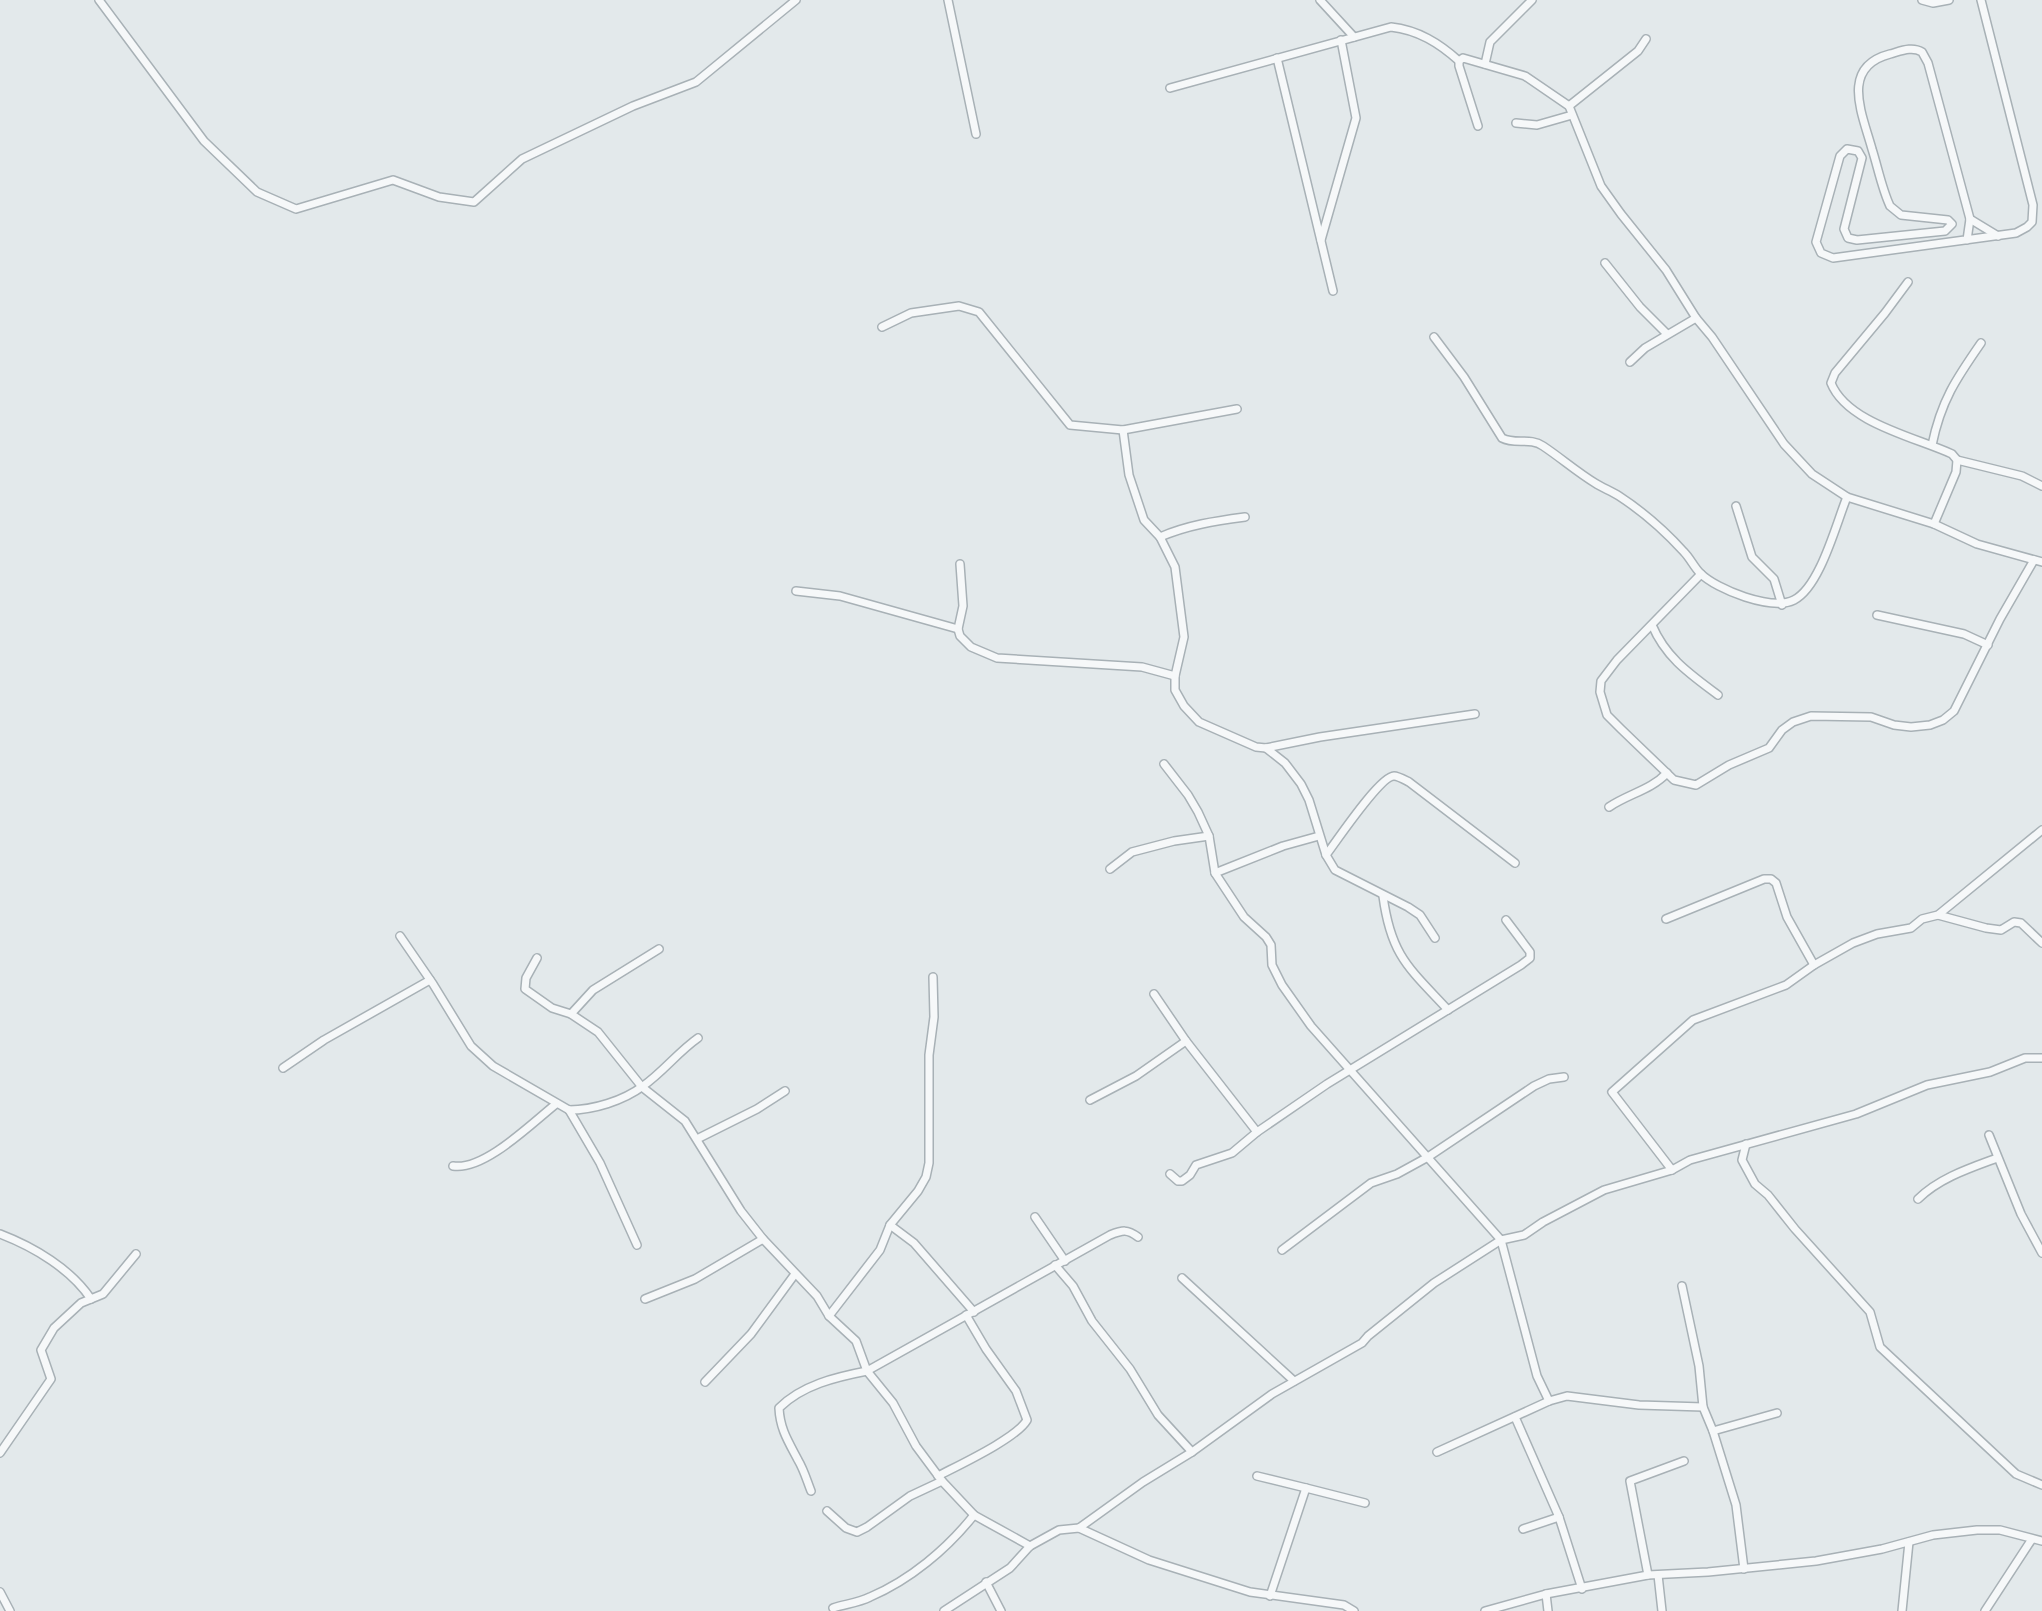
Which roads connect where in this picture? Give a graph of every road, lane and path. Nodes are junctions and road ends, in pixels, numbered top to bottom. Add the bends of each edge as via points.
1 (99, 0) edge
2 (796, 0) edge
3 (948, 0) edge
4 (1320, 0) edge
5 (1532, 0) edge
6 (1922, 0) edge
7 (1948, 0) edge
8 (1982, 0) edge
9 (1354, 37) junction
10 (1646, 39) dead end
11 (1341, 40) junction
12 (1278, 58) junction
13 (1459, 61) junction
14 (1485, 64) junction
15 (1170, 88) dead end
16 (1569, 106) junction
17 (1572, 115) junction
18 (1516, 123) dead end
19 (1478, 126) dead end
20 (976, 134) dead end
21 (1970, 219) junction
22 (1998, 236) junction
23 (1967, 240) junction
24 (1321, 241) junction
25 (1605, 263) dead end
26 (1908, 282) dead end
27 (1333, 291) dead end
28 (1696, 318) junction
29 (882, 327) dead end
30 (1667, 334) junction
31 (1434, 337) dead end
32 (1981, 343) dead end
33 (1630, 362) dead end
34 (1237, 409) dead end
35 (1124, 430) junction
36 (1932, 445) junction
37 (1957, 460) junction
38 (2042, 486) edge
39 (1847, 497) junction
40 (1736, 506) dead end
41 (1245, 517) dead end
42 (1934, 524) junction
43 (1160, 537) junction
44 (2038, 561) edge
45 (960, 564) dead end
46 (1701, 575) junction
47 (796, 591) dead end
48 (1782, 605) junction
49 (1877, 615) dead end
50 (1652, 625) junction
51 (958, 629) junction
52 (1988, 645) junction
53 (1175, 676) junction
54 (1718, 695) dead end
55 (1475, 714) dead end
56 (1266, 748) junction
57 (1164, 764) dead end
58 (1667, 773) junction
59 (1609, 807) dead end
60 (2042, 830) edge
61 (1209, 836) junction
62 (1319, 836) junction
63 (1326, 855) junction
64 (1515, 863) dead end
65 (1110, 869) dead end
66 (1215, 873) junction
67 (1383, 896) junction
68 (1938, 915) junction
69 (1666, 919) dead end
70 (1506, 920) dead end
71 (400, 936) dead end
72 (1435, 939) dead end
73 (2042, 943) edge
74 (659, 949) dead end
75 (537, 958) dead end
76 (1814, 965) junction
77 (933, 977) dead end
78 (430, 980) junction
79 (1154, 994) dead end
80 (1448, 1010) junction
81 (571, 1014) junction
82 (698, 1038) dead end
83 (1186, 1041) junction
84 (2042, 1058) edge
85 (283, 1068) dead end
86 (1351, 1071) junction
87 (1564, 1077) dead end
88 (642, 1087) junction
89 (785, 1091) dead end
90 (1090, 1100) dead end
91 (556, 1104) junction
92 (569, 1110) junction
93 (1257, 1132) junction
94 (1989, 1135) dead end
95 (697, 1139) junction
96 (1746, 1144) junction
97 (1428, 1157) junction
98 (1997, 1158) junction
99 (453, 1166) dead end
100 (1672, 1170) junction
101 (1170, 1174) dead end
102 (1918, 1199) dead end
103 (1035, 1217) dead end
104 (890, 1224) junction
105 (0, 1234) edge
106 (1138, 1237) dead end
107 (763, 1239) junction
108 (1501, 1240) junction
109 (637, 1245) dead end
110 (1282, 1250) dead end
111 (2042, 1253) edge
112 (136, 1254) dead end
113 (1065, 1261) junction
114 (1055, 1265) junction
115 (795, 1274) junction
116 (1182, 1278) dead end
117 (1682, 1286) dead end
118 (91, 1299) junction
119 (645, 1299) dead end
120 (970, 1313) junction
121 (829, 1316) junction
122 (867, 1371) junction
123 (1294, 1381) junction
124 (705, 1382) dead end
125 (1549, 1401) junction
126 (1703, 1407) junction
127 (1777, 1413) dead end
128 (1515, 1417) junction
129 (1713, 1431) junction
130 (1192, 1452) junction
131 (1437, 1452) dead end
132 (0, 1453) edge
133 (1684, 1461) dead end
134 (1257, 1476) dead end
135 (940, 1479) junction
136 (2042, 1485) edge
137 (1306, 1489) junction
138 (811, 1492) dead end
139 (1365, 1503) dead end
140 (827, 1511) dead end
141 (974, 1515) junction
142 (1559, 1517) junction
143 (1079, 1528) junction
144 (1523, 1529) dead end
145 (2032, 1539) junction
146 (2042, 1541) edge
147 (1909, 1542) junction
148 (1030, 1546) junction
149 (1744, 1569) junction
150 (1648, 1575) junction
151 (1658, 1575) junction
152 (986, 1583) junction
153 (1581, 1589) junction
154 (0, 1592) edge
155 (1546, 1594) junction
156 (1270, 1596) junction
157 (833, 1608) dead end
158 (10, 1611) edge
159 (944, 1611) edge
160 (1001, 1611) edge
161 (1354, 1611) edge
162 (1485, 1611) edge
163 (1548, 1611) edge
164 (1662, 1611) edge
165 (1902, 1611) edge
166 (1985, 1611) edge

1 - 2 street via 204,141 257,192 296,209 393,180 439,197 474,202 523,159 696,82
3 - 20 street
4 - 9 street
5 - 14 street via 1490,41
6 - 7 street
8 - 22 street via 2033,205 2032,222 2027,227
9 - 11 street
9 - 13 street via 1391,27 1408,29 1440,44
10 - 16 street via 1639,51
11 - 12 street
11 - 24 street via 1356,118
12 - 15 street
12 - 24 street
13 - 14 street via 1464,58
13 - 19 street
14 - 16 street via 1525,76
16 - 17 street
17 - 18 street via 1537,125
17 - 28 street via 1601,186 1666,270
21 - 22 street
21 - 23 street
21 - 23 street via 1926,57 1911,49 1872,60 1860,79 1858,94 1888,201 1901,215 1952,224 1945,231 1857,240 1848,237 1844,229 1862,158 1858,151 1847,149 1840,156 1817,247 1833,258
22 - 23 street
24 - 27 street
25 - 30 street
26 - 36 street via 1835,373 1832,383 1842,402 1866,419
28 - 30 street
28 - 39 street via 1784,444 1812,474
29 - 35 street via 911,313 959,306 979,312 1070,425
30 - 33 street
31 - 46 street via 1502,438 1537,442 1618,496 1663,531
32 - 36 street via 1939,414
34 - 35 street
35 - 43 street via 1129,475 1144,520
36 - 37 street
37 - 38 street via 2022,476
37 - 42 street
39 - 42 street
39 - 48 street via 1808,589
40 - 48 street via 1752,557 1774,579
41 - 43 street via 1206,522
42 - 44 street via 1977,544
43 - 53 street via 1170,554 1180,592 1184,637
44 - 52 street
45 - 51 street via 963,606
46 - 48 street via 1738,594
46 - 50 street
47 - 51 street via 840,596
49 - 52 street via 1964,634
50 - 54 street via 1678,666
50 - 58 street via 1617,660 1601,681 1600,692 1607,715
51 - 53 street via 971,648 997,658 1142,667
52 - 58 street via 1954,711 1943,720 1930,725 1894,725 1871,717 1811,716 1782,730 1769,748 1696,785 1678,782
53 - 56 street via 1175,690 1199,722
55 - 56 street
56 - 62 street via 1301,784
57 - 61 street via 1188,795
58 - 59 street via 1654,785
60 - 68 street
61 - 65 street via 1132,852
61 - 66 street
62 - 63 street
62 - 66 street
63 - 64 street via 1386,778 1394,776 1409,782
63 - 67 street via 1335,870
66 - 86 street via 1244,917 1271,945 1272,965 1282,985
67 - 72 street via 1420,915
67 - 80 street via 1393,944
68 - 73 street via 1986,929 2001,930 2021,923
68 - 76 street via 1911,928 1853,943
69 - 76 street via 1771,879
70 - 80 street via 1530,958
71 - 78 street
74 - 81 street via 593,990
75 - 81 street via 525,989 552,1008
76 - 100 street via 1786,985 1693,1020 1612,1092
77 - 104 street via 929,1163 918,1191
78 - 85 street
78 - 91 street via 471,1046 493,1066
79 - 83 street
80 - 86 street
81 - 88 street via 598,1032
82 - 88 street
83 - 90 street via 1136,1076
83 - 93 street
84 - 96 street via 2025,1058 1990,1072 1927,1085 1856,1114
86 - 93 street
86 - 97 street
87 - 97 street via 1534,1086
88 - 92 street via 605,1104
88 - 95 street via 676,1112
89 - 95 street
91 - 92 street
91 - 99 street via 483,1159
92 - 109 street via 600,1163
93 - 101 street via 1232,1153 1196,1164 1182,1181
94 - 98 street
95 - 107 street
96 - 100 street
96 - 136 street via 1742,1160 1755,1184 1870,1312 1880,1347 2016,1474
97 - 108 street
97 - 110 street via 1371,1184
98 - 102 street via 1927,1189
98 - 111 street
100 - 108 street via 1604,1189 1524,1235
103 - 113 street
104 - 120 street via 914,1243
104 - 121 street via 880,1250
105 - 118 street via 23,1243 79,1282
106 - 113 street via 1122,1230
107 - 115 street
107 - 119 street via 695,1279
108 - 123 street via 1434,1283 1362,1343
108 - 125 street via 1537,1376
112 - 118 street via 103,1294
113 - 114 street
114 - 120 street
114 - 130 street via 1158,1415
115 - 121 street
115 - 124 street via 751,1334
116 - 123 street
117 - 126 street
118 - 132 street via 54,1328 41,1350 51,1379
120 - 122 street
120 - 135 street via 986,1349 1016,1391 1027,1420
121 - 122 street via 856,1340
122 - 135 street via 893,1403
122 - 138 street via 836,1377 796,1394 779,1408 784,1436
123 - 130 street
125 - 126 street via 1567,1396
125 - 128 street
126 - 129 street
127 - 129 street
128 - 131 street
128 - 142 street
129 - 149 street via 1736,1505
130 - 143 street
133 - 150 street via 1630,1481
134 - 137 street
135 - 140 street via 857,1532
135 - 141 street
137 - 139 street
137 - 156 street
141 - 148 street
141 - 157 street via 904,1580
142 - 144 street
142 - 153 street
143 - 148 street via 1059,1530
143 - 156 street via 1149,1560
145 - 146 street
145 - 147 street via 2000,1530 1977,1530
145 - 166 street
147 - 149 street via 1816,1561
147 - 165 street
148 - 152 street via 1010,1568
149 - 151 street
150 - 151 street
150 - 153 street
151 - 164 street
152 - 159 street
152 - 160 street
153 - 155 street
154 - 158 street
155 - 162 street
155 - 163 street
156 - 161 street via 1344,1605

